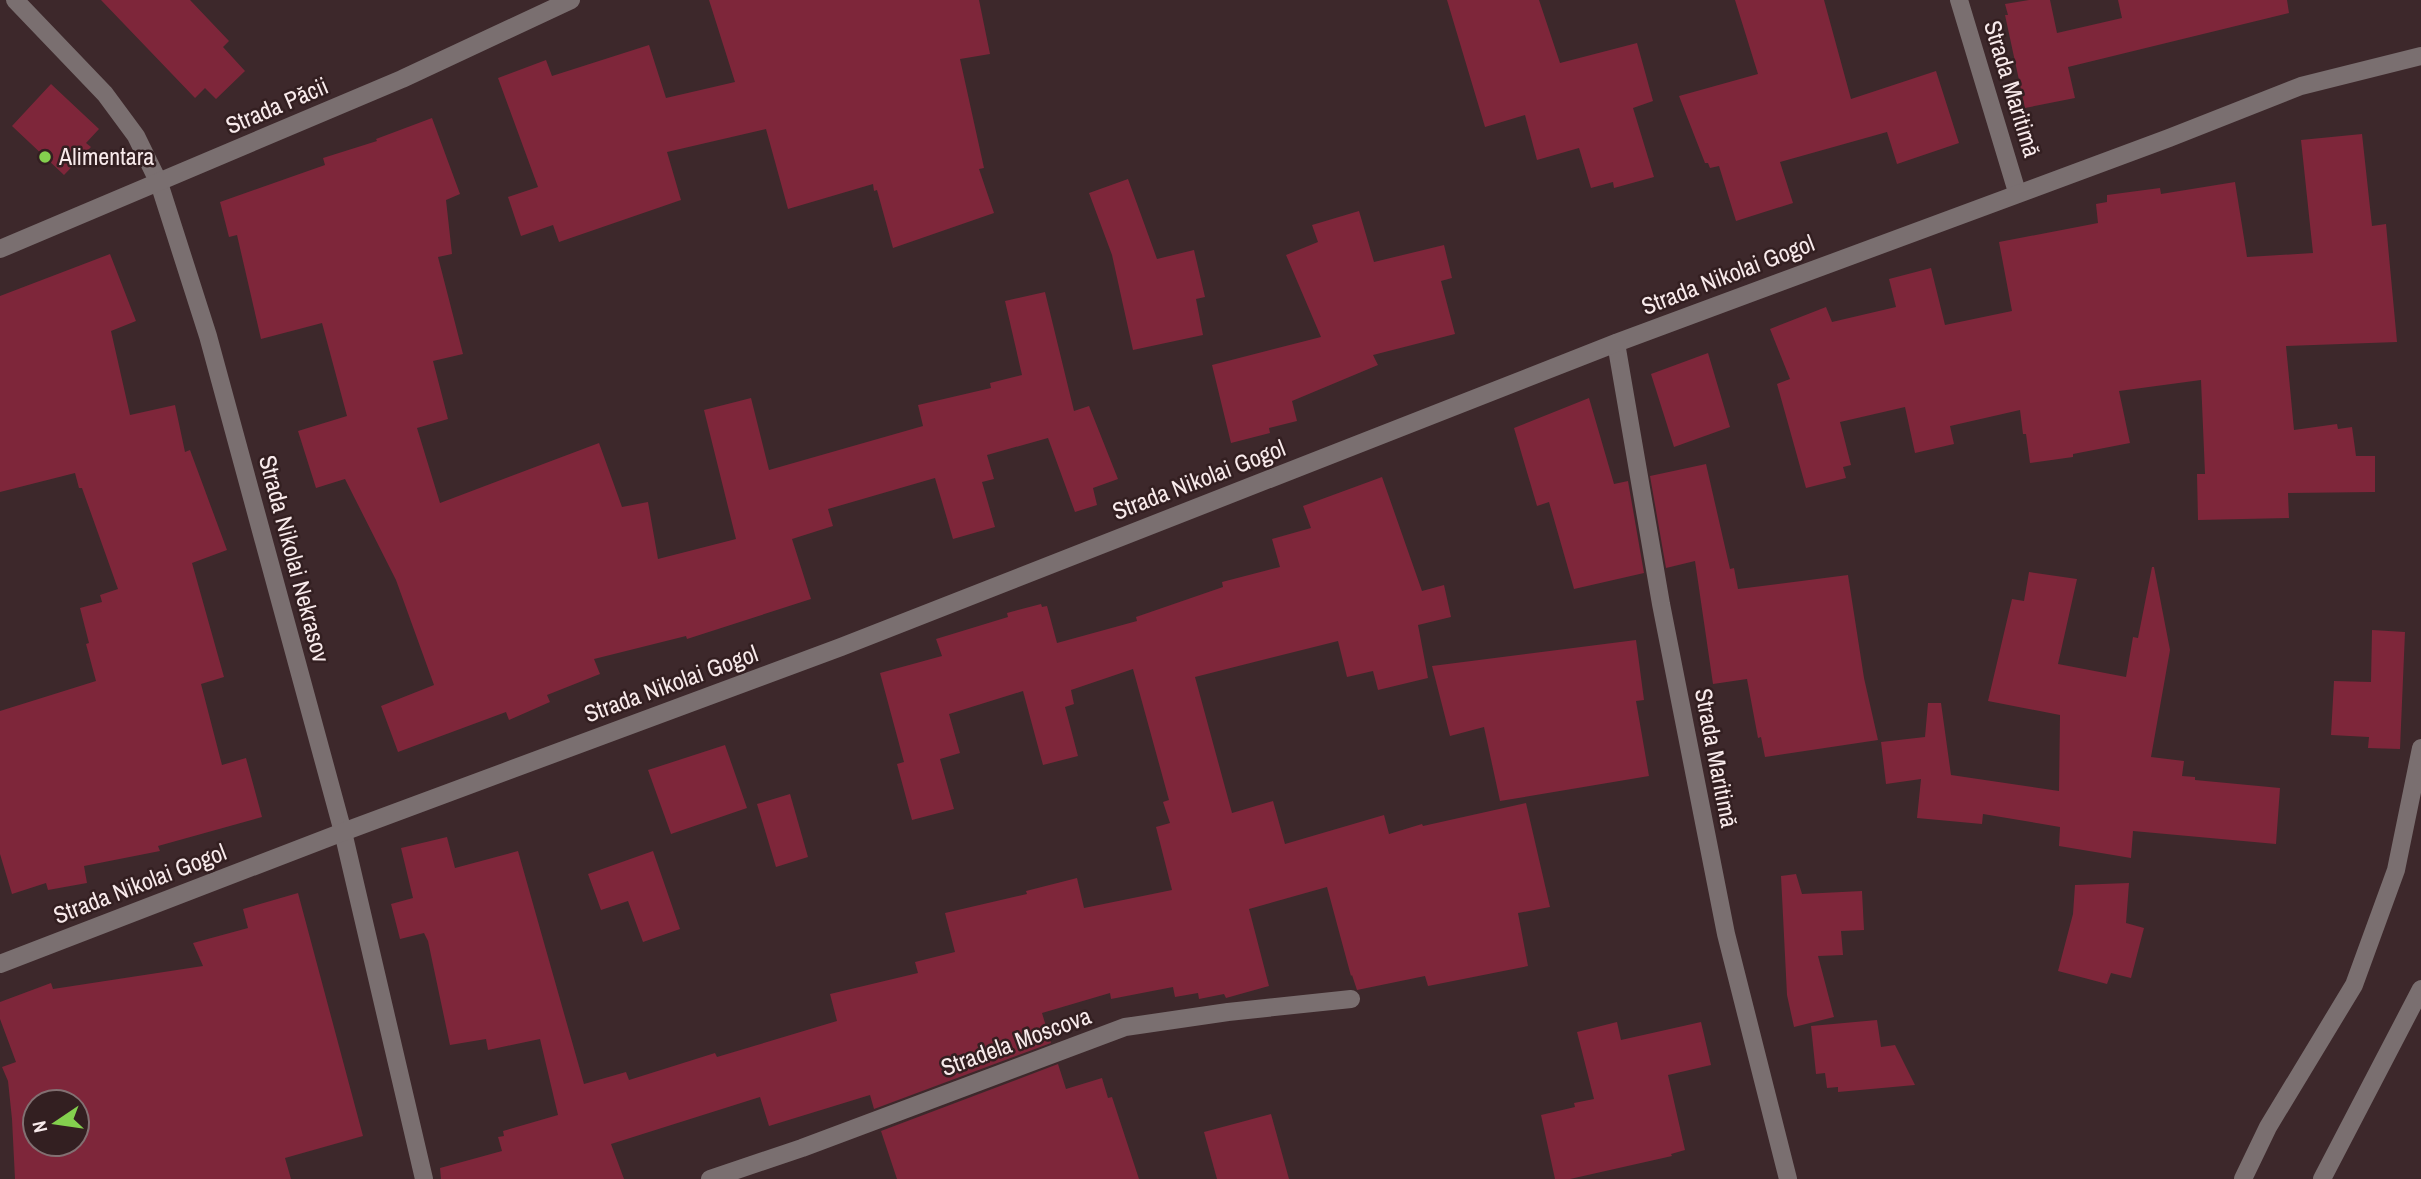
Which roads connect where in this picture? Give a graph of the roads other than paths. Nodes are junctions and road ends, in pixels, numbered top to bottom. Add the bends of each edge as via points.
1 (15, 0) edge
2 (571, 0) edge
3 (1959, 0) edge
4 (2421, 56) edge
5 (159, 183) junction
6 (2017, 192) junction
7 (0, 249) edge
8 (1616, 343) junction
9 (2421, 748) edge
10 (343, 832) junction
11 (0, 964) edge
12 (2421, 989) edge
13 (1351, 999) dead end
14 (424, 1179) edge
15 (709, 1179) edge
16 (1788, 1179) edge
17 (2243, 1179) edge
18 (2322, 1179) edge

1 - 5 street, Strada Nikolai Nekrasov via 105,94 136,136
2 - 5 street, Strada Păcii via 402,79
3 - 6 street, Strada Maritimă
4 - 6 street, Strada Nikolai Gogol via 2301,86
5 - 7 street, Strada Păcii
5 - 10 street, Strada Nikolai Nekrasov via 208,336
6 - 8 street, Strada Nikolai Gogol
8 - 10 street, Strada Nikolai Gogol via 841,647
8 - 16 street, Strada Maritimă via 1661,604 1726,934
9 - 17 street via 2396,870 2354,985 2268,1127
10 - 11 street, Strada Nikolai Gogol
10 - 14 street, Strada Nikolai Nekrasov
12 - 18 street
13 - 15 street, Stradela Moscova via 1125,1027

